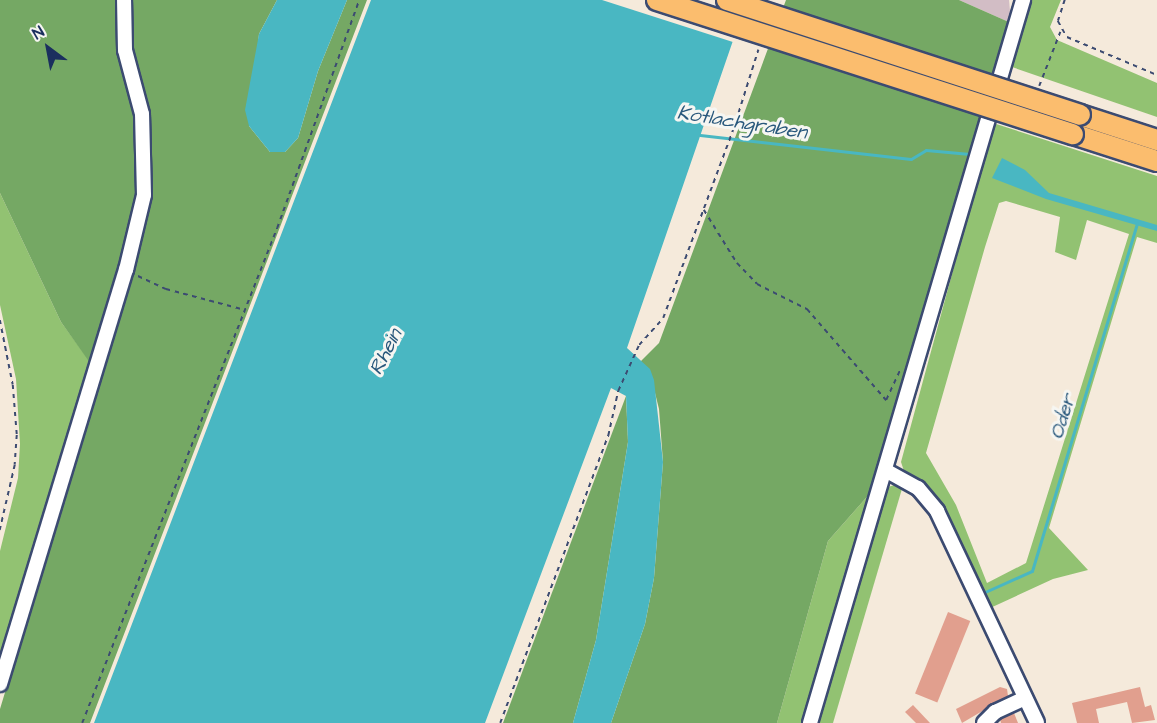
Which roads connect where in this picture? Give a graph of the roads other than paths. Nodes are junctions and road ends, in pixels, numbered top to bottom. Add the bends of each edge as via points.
1 (124, 0) edge
2 (657, 0) edge
3 (727, 0) edge
4 (1023, 0) edge
5 (1157, 140) edge
6 (1157, 161) edge
7 (885, 470) junction
8 (0, 684) edge
9 (1025, 698) junction
10 (810, 723) edge
11 (984, 723) edge
12 (1037, 723) edge

1 - 8 street via 124,50 142,114 144,195 126,270
2 - 6 highway, bridge
3 - 5 highway, bridge
4 - 7 street
7 - 9 street via 918,488 937,511
7 - 10 street
9 - 11 street via 995,712
9 - 12 street

